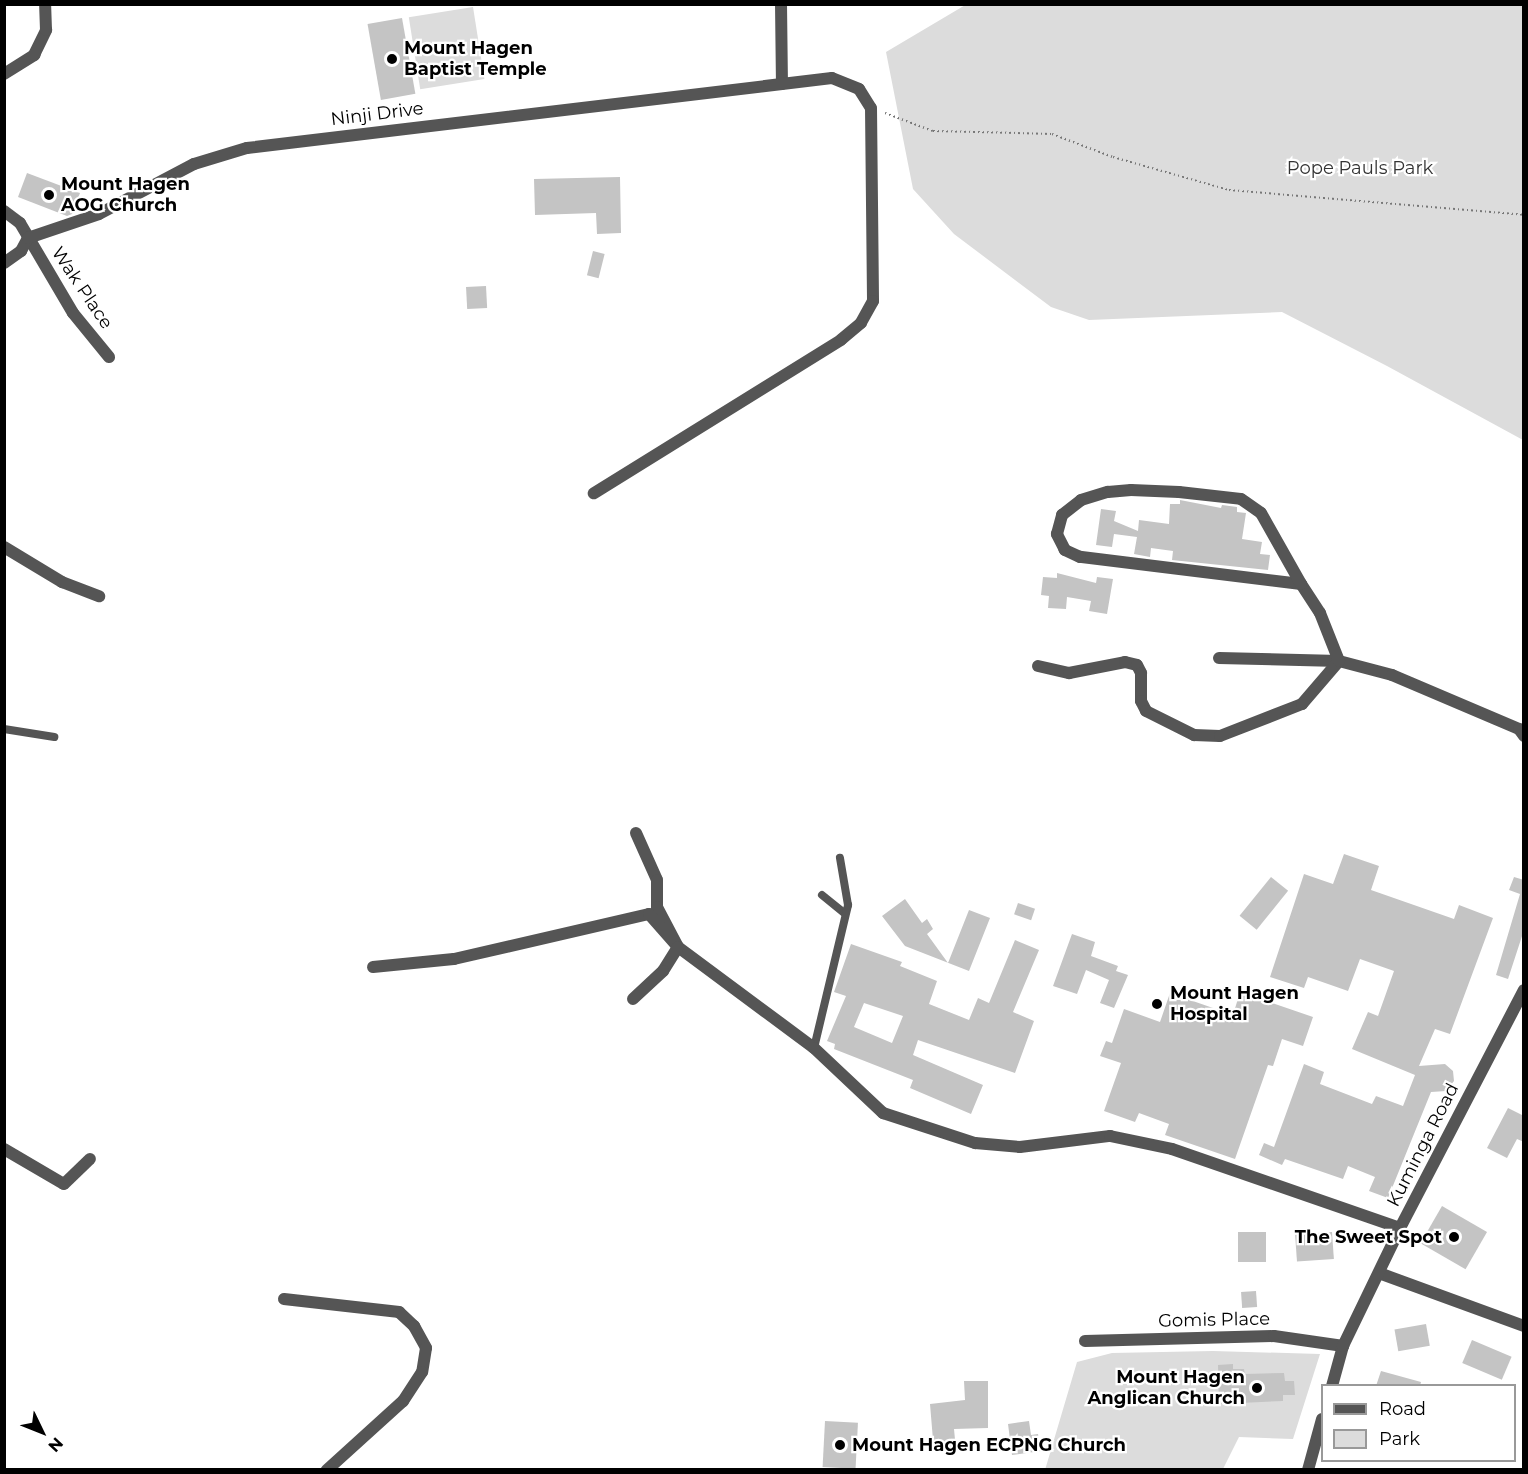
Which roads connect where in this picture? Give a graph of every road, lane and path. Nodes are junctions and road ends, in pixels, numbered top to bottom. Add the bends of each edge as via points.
1 (45, 4) edge
2 (781, 4) edge
3 (4, 74) edge
4 (782, 84) junction
5 (871, 108) junction
6 (4, 211) edge
7 (1524, 215) edge
8 (28, 238) junction
9 (4, 263) edge
10 (109, 357) dead end
11 (594, 494) dead end
12 (4, 547) edge
13 (1301, 584) junction
14 (99, 596) dead end
15 (1219, 658) dead end
16 (1339, 661) junction
17 (1038, 666) dead end
18 (4, 729) edge
19 (1524, 736) edge
20 (54, 737) dead end
21 (636, 833) dead end
22 (840, 858) dead end
23 (822, 895) dead end
24 (844, 913) junction
25 (678, 947) junction
26 (373, 968) dead end
27 (1524, 990) edge
28 (633, 999) dead end
29 (813, 1048) junction
30 (4, 1149) edge
31 (90, 1159) dead end
32 (1400, 1228) junction
33 (1379, 1274) junction
34 (284, 1299) dead end
35 (1524, 1326) edge
36 (1085, 1341) dead end
37 (1343, 1346) junction
38 (1333, 1384) edge
39 (1321, 1426) edge
40 (327, 1470) edge
41 (1308, 1470) edge

1 - 3 street via 46,30 34,55
2 - 4 street
4 - 5 street, Ninji Drive via 832,78 859,89
4 - 8 street, Ninji Drive via 247,148 194,164 99,214
5 - 7 path via 933,131 1052,134 1113,158 1229,190
5 - 11 street via 873,302 861,324
6 - 8 street, Wak Place via 20,223
8 - 9 street, Ninji Drive via 21,251
8 - 10 street, Wak Place via 73,313
12 - 14 street via 62,582
13 - 13 street via 1080,557 1065,550 1057,534 1062,515 1081,500 1108,492 1179,492 1241,499 1261,513
13 - 16 street via 1320,613
15 - 16 street
16 - 17 street via 1302,704 1220,736 1194,735 1146,711 1137,665 1125,662 1069,673
16 - 19 street via 1392,675 1519,729
18 - 20 lane
21 - 25 street via 657,880 657,908
22 - 24 lane via 848,905
23 - 24 lane
24 - 29 lane
25 - 26 street via 649,914 454,959
25 - 28 street via 663,971
25 - 29 street
27 - 32 street, Kuminga Road
29 - 32 street via 884,1113 975,1143 1020,1147 1110,1136 1172,1149
30 - 31 street via 64,1184
32 - 33 street, Kuminga Road
33 - 35 street
33 - 37 street, Kuminga Road
34 - 40 street via 399,1312 414,1326 426,1348 422,1372 403,1401
36 - 37 street, Gomis Place via 1274,1336
37 - 38 street, Kuminga Road
39 - 41 street

